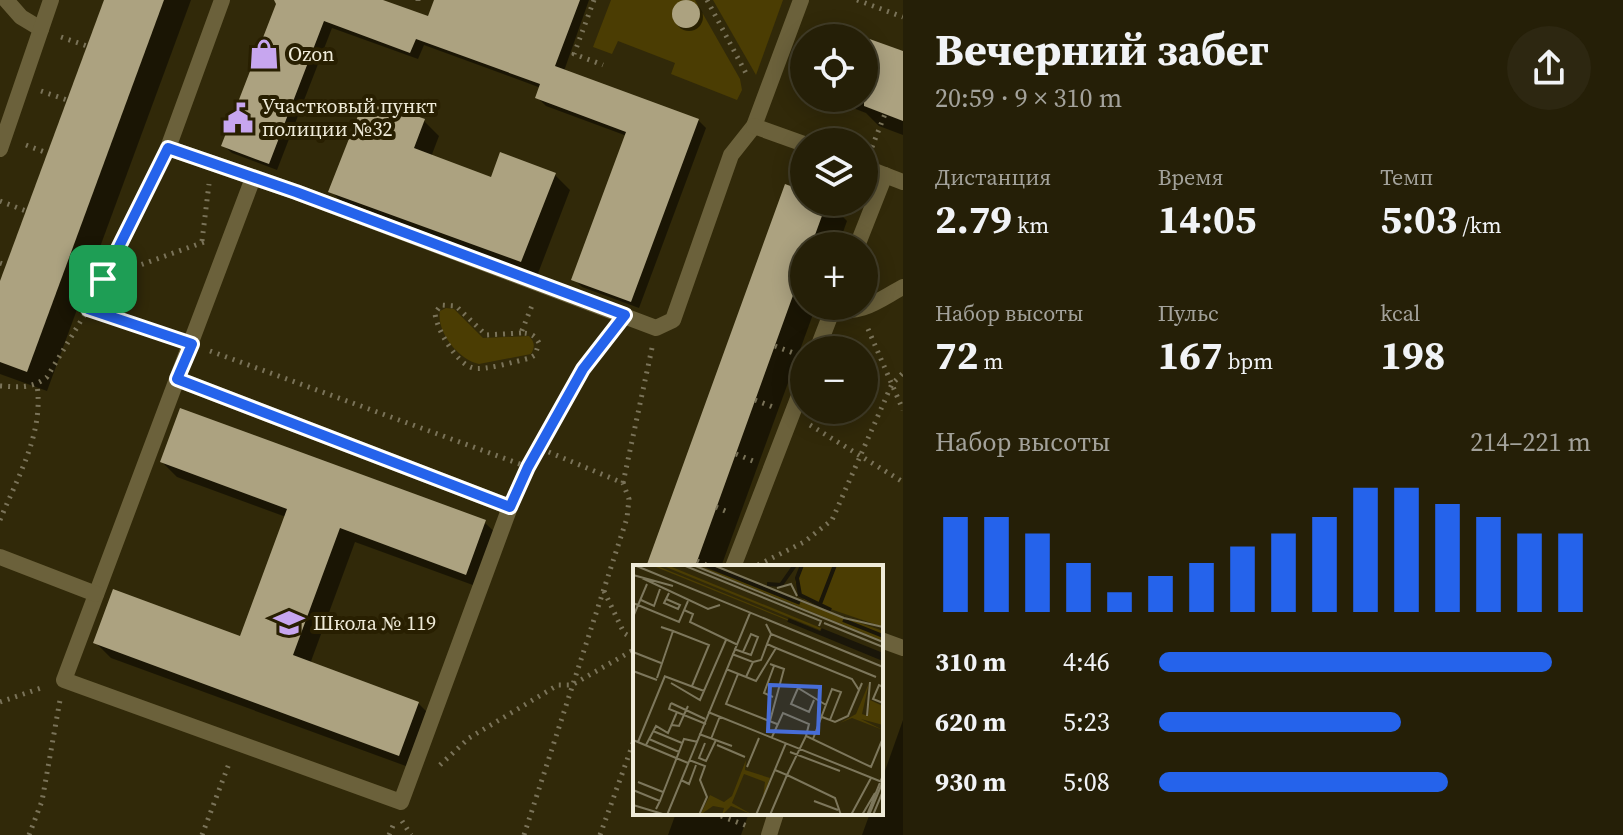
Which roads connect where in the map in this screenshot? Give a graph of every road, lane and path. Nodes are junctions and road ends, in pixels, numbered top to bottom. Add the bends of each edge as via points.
1 (6, 0) edge
2 (51, 0) edge
3 (222, 0) edge
4 (594, 0) edge
5 (707, 0) edge
6 (801, 0) edge
7 (857, 0) edge
8 (903, 17) edge
9 (41, 29) junction
10 (603, 65) dead end
11 (767, 90) junction
12 (885, 114) dead end
13 (754, 126) junction
14 (878, 132) edge
15 (790, 139) edge
16 (168, 148) junction
17 (0, 149) edge
18 (878, 172) edge
19 (885, 175) junction
20 (253, 178) junction
21 (903, 182) edge
22 (0, 201) edge
23 (26, 211) dead end
24 (234, 229) junction
25 (863, 232) edge
26 (103, 279) junction
27 (541, 284) junction
28 (903, 287) edge
29 (878, 300) edge
30 (88, 309) junction
31 (625, 315) junction
32 (864, 320) edge
33 (656, 328) junction
34 (521, 333) junction
35 (192, 344) junction
36 (775, 346) dead end
37 (790, 352) edge
38 (903, 373) edge
39 (177, 379) junction
40 (892, 384) junction
41 (37, 385) junction
42 (0, 386) edge
43 (903, 410) edge
44 (790, 419) edge
45 (809, 424) edge
46 (539, 448) junction
47 (859, 454) junction
48 (528, 467) junction
49 (903, 482) edge
50 (623, 483) junction
51 (510, 507) junction
52 (0, 520) edge
53 (0, 557) edge
54 (697, 561) dead end
55 (706, 565) edge
56 (734, 565) edge
57 (758, 565) edge
58 (604, 591) junction
59 (96, 594) junction
60 (633, 639) edge
61 (883, 641) edge
62 (903, 648) edge
63 (633, 650) edge
64 (64, 680) junction
65 (572, 685) junction
66 (0, 702) edge
67 (237, 742) junction
68 (633, 744) edge
69 (435, 770) dead end
70 (401, 802) junction
71 (775, 815) edge
72 (29, 835) edge
73 (202, 835) edge
74 (389, 835) edge
75 (524, 835) edge
76 (600, 835) edge
77 (769, 835) edge

1 - 9 lane
2 - 9 lane
3 - 16 lane
4 - 10 path via 574,54
5 - 11 path via 752,84
6 - 11 lane
7 - 8 path
9 - 17 lane
11 - 13 lane
12 - 14 path
13 - 15 lane
13 - 33 lane via 731,155 673,320
16 - 20 lane
16 - 26 path
18 - 19 lane
19 - 21 lane
19 - 25 lane
20 - 24 lane
20 - 27 lane
22 - 23 path
24 - 26 path
24 - 35 lane
26 - 30 path
27 - 31 lane
27 - 34 path
28 - 29 lane
30 - 35 path
30 - 41 path
31 - 33 lane
31 - 46 path via 583,369
32 - 40 path
33 - 50 path
34 - 34 path via 536,337 535,355 473,368 444,341 435,313 441,305 451,304 486,335
35 - 39 lane
35 - 48 path
36 - 37 path
38 - 40 path
39 - 51 lane
39 - 59 lane
40 - 43 path
40 - 47 path
41 - 42 path
41 - 52 path via 38,426
44 - 56 lane
45 - 47 path
46 - 48 path
46 - 50 path
47 - 49 path
47 - 57 path via 832,520 804,542
48 - 51 path
50 - 58 path via 629,499 627,518
51 - 70 lane
53 - 59 lane
54 - 55 path
58 - 60 path via 624,633
58 - 65 path
59 - 64 lane
61 - 62 lane
63 - 65 path
64 - 66 path
64 - 67 lane
64 - 72 path via 42,801
65 - 69 path via 558,685 469,738
65 - 75 path
67 - 70 lane
67 - 73 path
68 - 76 path
70 - 74 path
71 - 77 lane

